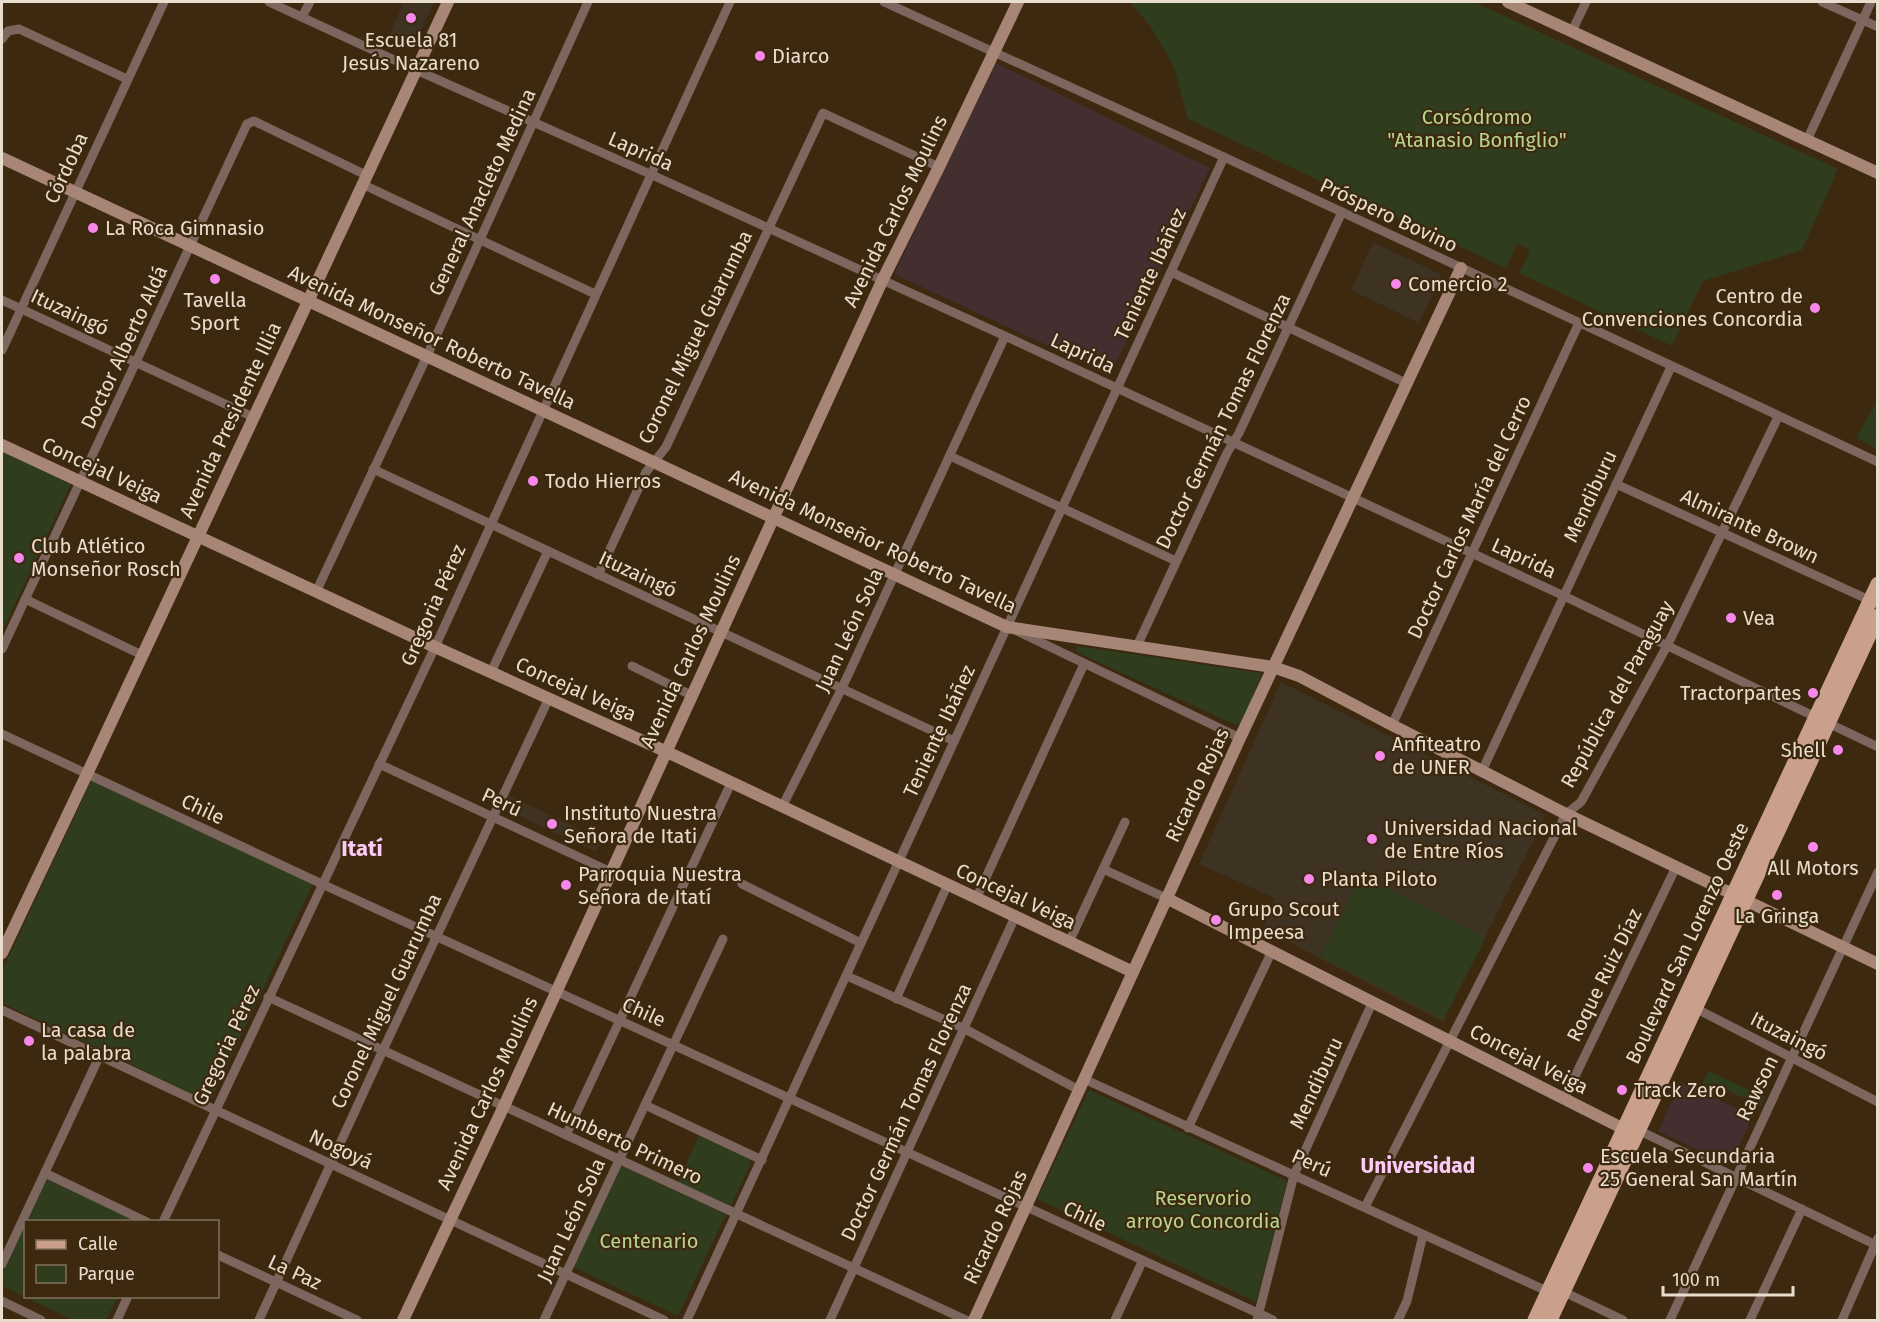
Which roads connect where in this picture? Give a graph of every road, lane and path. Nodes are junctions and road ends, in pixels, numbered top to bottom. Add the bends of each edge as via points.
1 (164, 2) edge
2 (269, 2) edge
3 (310, 2) edge
4 (448, 2) edge
5 (588, 2) edge
6 (730, 2) edge
7 (884, 2) edge
8 (1018, 2) edge
9 (1509, 2) edge
10 (1587, 2) edge
11 (1822, 2) edge
12 (1871, 2) edge
13 (302, 17) junction
14 (1863, 20) junction
15 (1878, 27) edge
16 (1572, 31) junction
17 (2, 39) edge
18 (994, 52) junction
19 (416, 70) junction
20 (127, 79) junction
21 (533, 123) junction
22 (1807, 140) junction
23 (1224, 157) junction
24 (2, 158) edge
25 (939, 167) junction
26 (1878, 173) edge
27 (650, 174) junction
28 (364, 180) junction
29 (75, 192) junction
30 (1342, 212) junction
31 (767, 229) junction
32 (480, 241) junction
33 (191, 246) junction
34 (1461, 268) junction
35 (1171, 272) junction
36 (882, 281) junction
37 (595, 294) junction
38 (2, 300) edge
39 (308, 301) junction
40 (21, 309) junction
41 (1579, 323) junction
42 (1289, 328) junction
43 (1005, 336) junction
44 (2, 350) edge
45 (427, 356) junction
46 (137, 363) junction
47 (1671, 367) junction
48 (1406, 384) junction
49 (1117, 389) junction
50 (542, 410) junction
51 (253, 417) junction
52 (1778, 417) junction
53 (1233, 443) junction
54 (2, 445) edge
55 (950, 456) junction
56 (655, 462) junction
57 (1878, 462) edge
58 (373, 469) junction
59 (81, 481) junction
60 (1616, 484) junction
61 (1353, 499) junction
62 (1062, 508) junction
63 (773, 516) junction
64 (490, 524) junction
65 (1722, 533) junction
66 (197, 536) junction
67 (548, 551) junction
68 (1472, 554) junction
69 (1176, 561) junction
70 (896, 574) junction
71 (598, 575) junction
72 (1878, 584) edge
73 (316, 592) junction
74 (1564, 596) junction
75 (25, 599) junction
76 (1874, 602) edge
77 (1878, 616) edge
78 (1007, 627) junction
79 (721, 631) junction
80 (1137, 646) junction
81 (1667, 646) junction
82 (435, 647) junction
83 (2, 649) edge
84 (142, 655) junction
85 (1084, 664) junction
86 (632, 666) dead end
87 (1273, 667) junction
88 (491, 672) junction
89 (842, 688) junction
90 (691, 695) junction
91 (549, 698) junction
92 (1821, 721) junction
93 (1392, 725) junction
94 (2, 734) edge
95 (1240, 738) junction
96 (954, 741) junction
97 (1878, 747) edge
98 (665, 751) junction
99 (379, 764) junction
100 (1482, 771) junction
101 (87, 774) junction
102 (731, 783) junction
103 (782, 807) junction
104 (1566, 814) junction
105 (492, 817) junction
106 (1125, 822) dead end
107 (899, 863) junction
108 (1676, 867) junction
109 (1103, 869) junction
110 (611, 872) junction
111 (1878, 872) edge
112 (322, 884) junction
113 (742, 884) dead end
114 (947, 886) junction
115 (1739, 896) junction
116 (1166, 898) junction
117 (976, 899) junction
118 (1015, 917) junction
119 (436, 937) junction
120 (723, 939) dead end
121 (1069, 942) junction
122 (861, 943) junction
123 (1843, 946) junction
124 (1272, 951) junction
125 (2, 953) edge
126 (1878, 964) edge
127 (1133, 972) junction
128 (847, 976) junction
129 (556, 991) junction
130 (268, 997) junction
131 (896, 999) junction
132 (1373, 1001) junction
133 (1689, 1005) junction
134 (2, 1010) edge
135 (619, 1020) junction
136 (965, 1029) junction
137 (1452, 1040) junction
138 (673, 1044) junction
139 (383, 1050) junction
140 (100, 1055) junction
141 (1792, 1058) junction
142 (1082, 1085) junction
143 (789, 1099) junction
144 (1564, 1099) junction
145 (1878, 1102) edge
146 (645, 1105) junction
147 (504, 1106) junction
148 (216, 1110) junction
149 (1188, 1128) junction
150 (1631, 1129) junction
151 (566, 1135) junction
152 (907, 1154) junction
153 (620, 1160) junction
154 (762, 1160) junction
155 (330, 1164) junction
156 (45, 1173) junction
157 (1294, 1175) junction
158 (1735, 1176) junction
159 (1026, 1208) junction
160 (1365, 1208) junction
161 (1802, 1209) junction
162 (737, 1214) junction
163 (145, 1220) edge
164 (163, 1220) edge
165 (450, 1220) junction
166 (1423, 1235) junction
167 (1877, 1243) edge
168 (219, 1255) edge
169 (1142, 1262) junction
170 (2, 1264) edge
171 (854, 1269) junction
172 (566, 1274) junction
173 (276, 1283) junction
174 (1556, 1292) junction
175 (127, 1298) edge
176 (2, 1301) edge
177 (1259, 1317) edge
178 (41, 1320) edge
179 (117, 1320) edge
180 (259, 1320) edge
181 (357, 1320) edge
182 (403, 1320) edge
183 (544, 1320) edge
184 (664, 1320) edge
185 (687, 1320) edge
186 (830, 1320) edge
187 (966, 1320) edge
188 (974, 1320) edge
189 (1114, 1320) edge
190 (1273, 1320) edge
191 (1398, 1320) edge
192 (1535, 1320) edge
193 (1550, 1320) edge
194 (1623, 1320) edge
195 (1670, 1320) edge
196 (1750, 1320) edge
197 (1842, 1320) edge

1 - 20 street, Córdoba
2 - 13 street, Laprida
3 - 13 street
4 - 19 street, Avenida Presidente Illia
5 - 21 street, General Anacleto Medina
6 - 27 street, Gregoria Pérez
7 - 18 street, Próspero Bovino
8 - 18 street, Avenida Carlos Moulins
9 - 16 street
10 - 16 street
11 - 14 street
12 - 14 street
13 - 19 street, Laprida
14 - 15 street
14 - 22 street
16 - 22 street
17 - 20 street via 8,31 19,29
18 - 23 street, Próspero Bovino
18 - 25 street, Avenida Carlos Moulins
19 - 21 street, Laprida
19 - 28 street, Avenida Presidente Illia
20 - 29 street, Córdoba
21 - 27 street, Laprida
21 - 32 street, General Anacleto Medina
22 - 26 street
23 - 30 street, Próspero Bovino
23 - 35 street, Teniente Ibáñez
24 - 29 street, Avenida Monseñor Roberto Tavella
25 - 31 street, Coronel Miguel Guarumba via 823,113
25 - 36 street, Avenida Carlos Moulins
27 - 31 street, Laprida
27 - 37 street, Gregoria Pérez
28 - 32 street
28 - 33 street, Doctor Alberto Aldá via 254,121 247,124
28 - 39 street, Avenida Presidente Illia
29 - 33 street, Avenida Monseñor Roberto Tavella
29 - 40 street, Córdoba
30 - 34 street, Próspero Bovino
30 - 42 street, Doctor Germán Tomas Florenza
31 - 36 street, Laprida
31 - 56 street, Coronel Miguel Guarumba via 666,447
32 - 37 street
32 - 45 street, General Anacleto Medina
33 - 39 street, Avenida Monseñor Roberto Tavella
33 - 46 street, Doctor Alberto Aldá
34 - 41 street, Próspero Bovino
34 - 48 street, Ricardo Rojas
35 - 42 street
35 - 49 street, Teniente Ibáñez
36 - 43 street, Laprida
36 - 63 street, Avenida Carlos Moulins
37 - 50 street, Gregoria Pérez
38 - 40 street, Ituzaingó
39 - 45 street, Avenida Monseñor Roberto Tavella
39 - 51 street, Avenida Presidente Illia
40 - 44 street, Córdoba
40 - 46 street, Ituzaingó
41 - 47 street, Próspero Bovino
41 - 68 street, Doctor Carlos María del Cerro
42 - 48 street
42 - 53 street, Doctor Germán Tomas Florenza
43 - 49 street, Laprida
43 - 55 street, Juan León Sola
45 - 50 street, Avenida Monseñor Roberto Tavella
45 - 58 street, General Anacleto Medina
46 - 51 street, Ituzaingó
46 - 59 street, Doctor Alberto Aldá
47 - 52 street, Próspero Bovino
47 - 60 street, Mendiburu
48 - 61 street, Ricardo Rojas
49 - 53 street, Laprida
49 - 62 street, Teniente Ibáñez
50 - 56 street, Avenida Monseñor Roberto Tavella
50 - 64 street, Gregoria Pérez
51 - 66 street, Avenida Presidente Illia
52 - 57 street, Próspero Bovino
52 - 65 street, República del Paraguay
53 - 61 street, Laprida
53 - 69 street, Doctor Germán Tomas Florenza
54 - 59 street, Concejal Veiga
55 - 62 street
55 - 70 street, Juan León Sola
56 - 63 street, Avenida Monseñor Roberto Tavella
56 - 71 street, Coronel Miguel Guarumba via 646,472
58 - 64 street, Ituzaingó
58 - 73 street, General Anacleto Medina
59 - 66 street, Concejal Veiga
59 - 75 street, Doctor Alberto Aldá
60 - 65 street, Almirante Brown
60 - 74 street, Mendiburu
61 - 68 street, Laprida
61 - 87 street, Ricardo Rojas
62 - 69 street
62 - 78 street, Teniente Ibáñez
63 - 70 street, Avenida Monseñor Roberto Tavella
63 - 79 street, Avenida Carlos Moulins
64 - 67 street, Ituzaingó
64 - 82 street, Gregoria Pérez
65 - 76 street, Almirante Brown
65 - 81 street, República del Paraguay
66 - 73 street, Concejal Veiga
66 - 84 street, Avenida Presidente Illia
67 - 71 street, Ituzaingó
67 - 88 street
68 - 74 street, Laprida
68 - 93 street, Doctor Carlos María del Cerro
69 - 80 street, Doctor Germán Tomas Florenza
70 - 78 street, Avenida Monseñor Roberto Tavella
70 - 89 street, Juan León Sola
71 - 79 street, Ituzaingó
72 - 76 main road, Boulevard San Lorenzo Oeste
73 - 82 street, Concejal Veiga
74 - 81 street, Laprida
74 - 100 street, Mendiburu
75 - 83 street, Doctor Alberto Aldá
75 - 84 street
76 - 92 main road, Boulevard San Lorenzo Oeste
77 - 92 main road, Boulevard San Lorenzo Oeste
78 - 80 street, Avenida Monseñor Roberto Tavella
78 - 85 street
78 - 96 street, Teniente Ibáñez
79 - 89 street, Ituzaingó
79 - 90 street, Avenida Carlos Moulins
80 - 87 street, Avenida Monseñor Roberto Tavella
81 - 92 street, Laprida
81 - 104 street, República del Paraguay via 1581,802
82 - 88 street, Concejal Veiga
82 - 99 street, Gregoria Pérez
84 - 101 street, Avenida Presidente Illia
85 - 95 street
85 - 117 street
86 - 90 street
87 - 93 street, Avenida Monseñor Roberto Tavella via 1299,676
87 - 95 street, Ricardo Rojas
88 - 91 street, Concejal Veiga
89 - 96 street, Ituzaingó
89 - 103 street, Juan León Sola
90 - 98 street, Avenida Carlos Moulins
91 - 98 street, Concejal Veiga
91 - 105 street, Coronel Miguel Guarumba
92 - 97 street, Laprida
92 - 115 main road, Boulevard San Lorenzo Oeste
93 - 100 street, Avenida Monseñor Roberto Tavella
94 - 101 street, Chile
95 - 116 street, Ricardo Rojas
96 - 107 street, Teniente Ibáñez
98 - 102 street, Concejal Veiga
98 - 110 street, Avenida Carlos Moulins
99 - 105 street, Perú
99 - 112 street, Gregoria Pérez
100 - 104 street, Avenida Monseñor Roberto Tavella
101 - 112 street, Chile
101 - 125 street, Avenida Presidente Illia
102 - 103 street, Concejal Veiga
102 - 135 street
103 - 107 street, Concejal Veiga
104 - 108 street, Avenida Monseñor Roberto Tavella
104 - 137 street, República del Paraguay
105 - 110 street, Perú
105 - 119 street, Coronel Miguel Guarumba
106 - 109 street
107 - 114 street, Concejal Veiga
107 - 122 street, Teniente Ibáñez
108 - 115 street, Avenida Monseñor Roberto Tavella
108 - 144 street, Roque Ruiz Díaz
109 - 116 street
109 - 121 street
110 - 129 street, Avenida Carlos Moulins
111 - 123 street, Rawson
112 - 119 street, Chile
112 - 130 street, Gregoria Pérez
113 - 122 street
114 - 117 street, Concejal Veiga
114 - 131 street
115 - 123 street, Avenida Monseñor Roberto Tavella
115 - 133 main road, Boulevard San Lorenzo Oeste
116 - 124 street, Concejal Veiga
116 - 127 street, Ricardo Rojas
117 - 118 street, Concejal Veiga
118 - 121 street, Concejal Veiga
118 - 136 street, Doctor Germán Tomas Florenza
119 - 129 street, Chile
119 - 139 street, Coronel Miguel Guarumba
120 - 138 street, Juan León Sola
121 - 127 street, Concejal Veiga
122 - 128 street, Teniente Ibáñez
123 - 126 street, Avenida Monseñor Roberto Tavella
123 - 141 street, Rawson
124 - 132 street, Concejal Veiga
124 - 149 street
127 - 142 street, Ricardo Rojas
128 - 131 street, Perú
128 - 143 street, Teniente Ibáñez
129 - 135 street, Chile
129 - 147 street, Avenida Carlos Moulins
130 - 139 street, Humberto Primero
130 - 148 street, Gregoria Pérez
131 - 136 street, Perú
132 - 137 street, Concejal Veiga
132 - 157 street, Mendiburu
133 - 141 street, Ituzaingó
133 - 150 main road, Boulevard San Lorenzo Oeste
134 - 140 street, Nogoyá
135 - 138 street, Chile
135 - 151 street
136 - 142 street, Perú
136 - 152 street, Doctor Germán Tomas Florenza
137 - 144 street, Concejal Veiga
137 - 160 street, República del Paraguay
138 - 143 street, Chile
138 - 146 street, Juan León Sola
139 - 147 street, Humberto Primero
139 - 155 street, Coronel Miguel Guarumba
140 - 148 street, Nogoyá
140 - 156 street
141 - 145 street, Ituzaingó
141 - 158 street, Rawson
142 - 149 street, Perú
142 - 159 street, Ricardo Rojas
143 - 152 street, Chile
143 - 154 street, Teniente Ibáñez
144 - 150 street, Concejal Veiga
146 - 153 street, Juan León Sola
146 - 154 street
147 - 151 street, Humberto Primero
147 - 165 street, Avenida Carlos Moulins
148 - 155 street, Nogoyá
148 - 164 street, Gregoria Pérez
149 - 157 street, Perú
150 - 158 street, Concejal Veiga
150 - 174 main road, Boulevard San Lorenzo Oeste
151 - 153 street, Humberto Primero
152 - 159 street, Chile
152 - 171 street, Doctor Germán Tomas Florenza
153 - 162 street, Humberto Primero
153 - 172 street, Juan León Sola
154 - 162 street, Teniente Ibáñez
155 - 165 street, Nogoyá
155 - 173 street, Coronel Miguel Guarumba
156 - 163 street
156 - 170 street
157 - 160 street, Perú
157 - 177 street, Mendiburu
158 - 161 street, Concejal Veiga
158 - 195 street, Rawson
159 - 169 street, Chile
159 - 188 street, Ricardo Rojas
160 - 166 street, Perú
161 - 167 street, Concejal Veiga
161 - 196 street
162 - 171 street, Humberto Primero
162 - 185 street, Teniente Ibáñez
165 - 172 street, Nogoyá
165 - 182 street, Avenida Carlos Moulins
166 - 174 street, Perú
166 - 191 street via 1407,1301
167 - 197 street
168 - 173 street, La Paz
169 - 177 street, Chile
169 - 189 street
171 - 186 street, Doctor Germán Tomas Florenza
171 - 187 street, Humberto Primero
172 - 183 street, Juan León Sola
172 - 184 street, Nogoyá
173 - 180 street, Coronel Miguel Guarumba
173 - 181 street, La Paz
174 - 192 main road, Boulevard San Lorenzo Oeste
174 - 193 main road, Boulevard San Lorenzo Oeste
174 - 194 street, Perú
175 - 179 street
176 - 178 street
177 - 190 street, Chile

